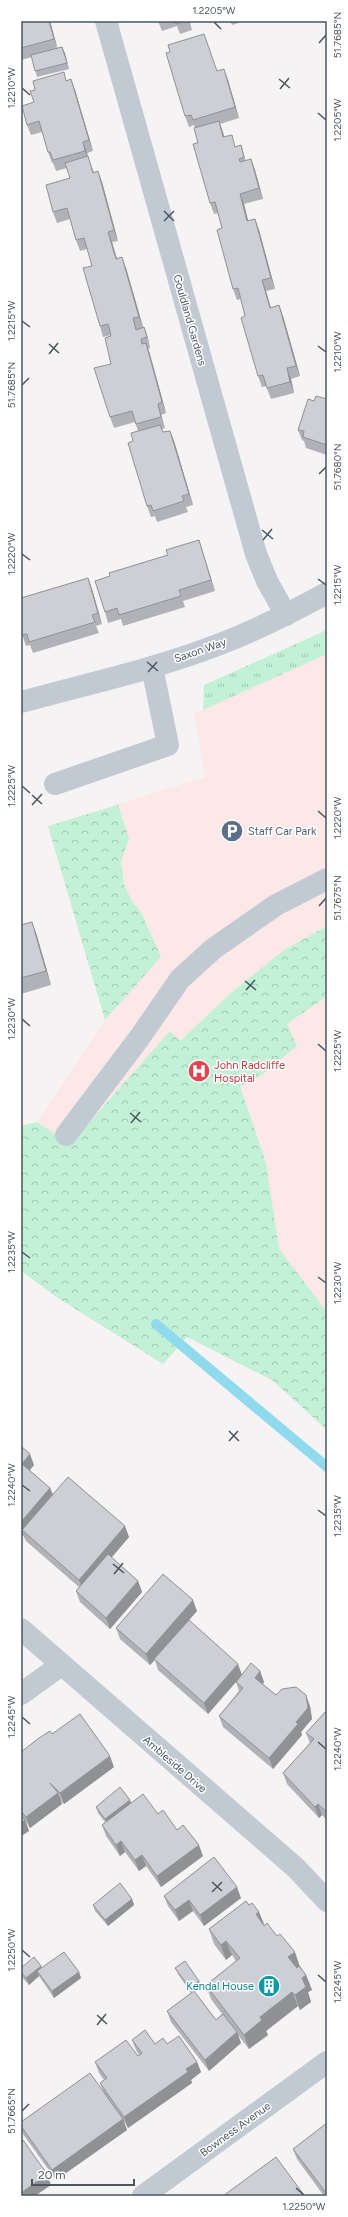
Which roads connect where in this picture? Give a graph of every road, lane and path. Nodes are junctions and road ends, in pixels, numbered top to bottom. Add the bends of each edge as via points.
1 (106, 21) edge
2 (327, 594) edge
3 (286, 615) junction
4 (152, 666) junction
5 (21, 702) edge
6 (55, 784) dead end
7 (327, 879) edge
8 (66, 1135) dead end
9 (21, 1629) edge
10 (61, 1665) junction
11 (21, 1694) edge
12 (327, 1901) edge
13 (327, 2062) edge
14 (143, 2196) edge

1 - 3 street, Gouldland Gardens via 256,554 267,581
2 - 3 street, Saxon Way
3 - 4 street, Saxon Way via 220,644
4 - 5 street, Saxon Way
4 - 6 street via 168,745
7 - 8 street via 276,905 213,949 180,979 136,1043
9 - 10 street, Ambleside Drive
10 - 11 street
10 - 12 street, Ambleside Drive via 296,1868
13 - 14 street, Bowness Avenue

